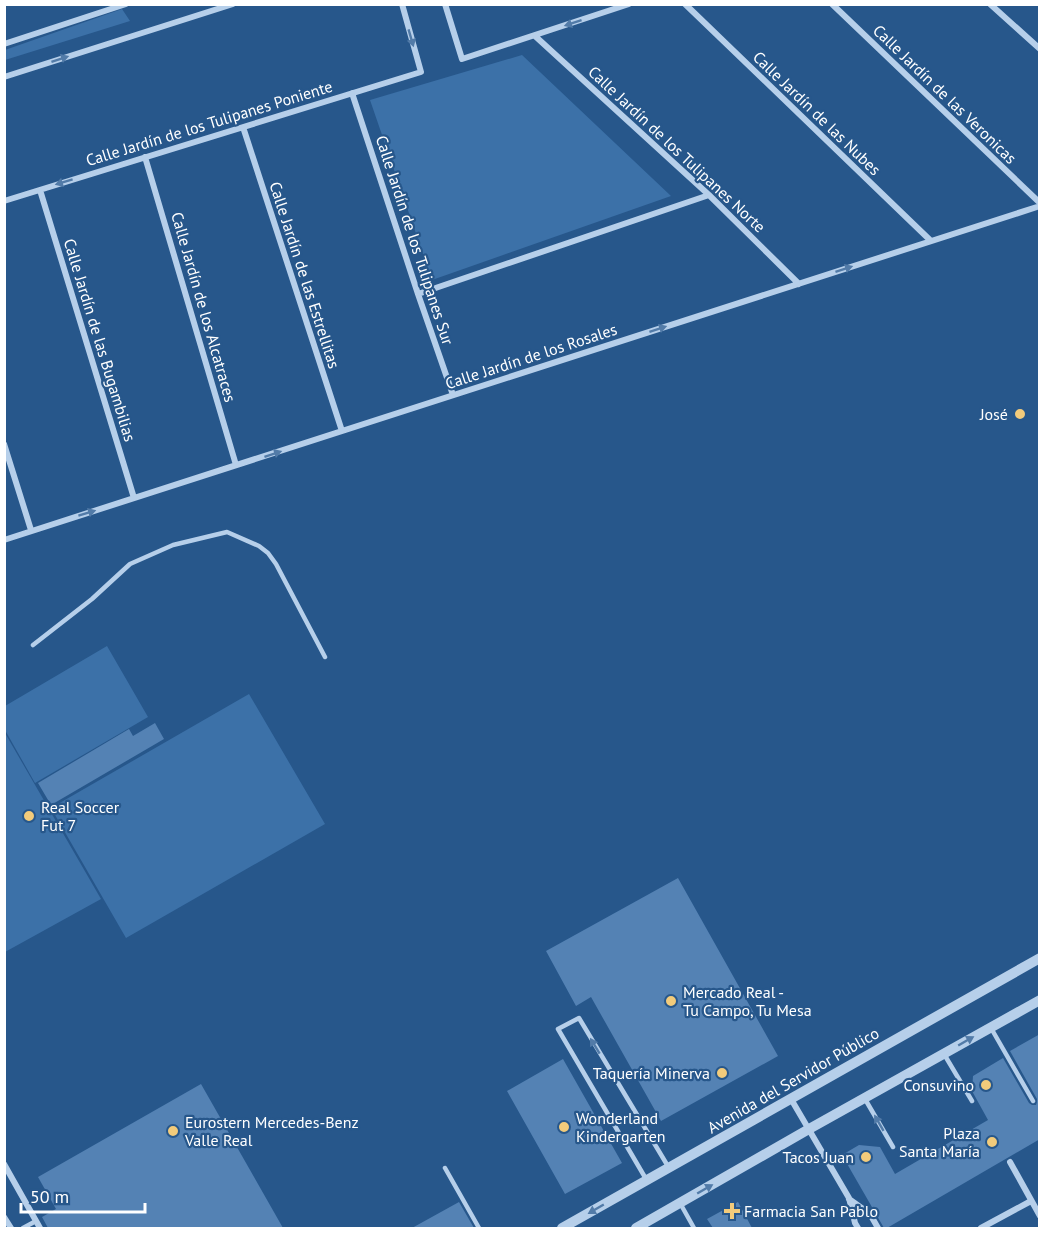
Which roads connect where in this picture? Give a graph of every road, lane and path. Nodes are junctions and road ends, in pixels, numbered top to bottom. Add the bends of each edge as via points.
1 (104, 4) edge
2 (126, 4) edge
3 (233, 4) edge
4 (402, 4) edge
5 (445, 4) edge
6 (629, 4) edge
7 (685, 4) edge
8 (832, 4) edge
9 (990, 4) edge
10 (104, 13) junction
11 (536, 36) junction
12 (4, 44) edge
13 (1040, 49) edge
14 (4, 77) edge
15 (352, 93) junction
16 (243, 127) junction
17 (145, 157) junction
18 (40, 190) junction
19 (709, 195) junction
20 (4, 201) edge
21 (1040, 205) edge
22 (931, 241) junction
23 (799, 284) junction
24 (418, 294) junction
25 (453, 395) junction
26 (342, 431) junction
27 (4, 444) edge
28 (236, 465) junction
29 (134, 498) junction
30 (31, 530) junction
31 (4, 540) edge
32 (33, 645) dead end
33 (325, 657) dead end
34 (1040, 958) edge
35 (1040, 999) edge
36 (991, 1027) junction
37 (944, 1054) junction
38 (791, 1099) junction
39 (865, 1099) junction
40 (972, 1101) dead end
41 (1033, 1101) dead end
42 (809, 1129) junction
43 (893, 1147) dead end
44 (1010, 1162) dead end
45 (4, 1164) edge
46 (445, 1168) dead end
47 (669, 1168) junction
48 (647, 1180) junction
49 (849, 1198) junction
50 (1031, 1201) junction
51 (680, 1203) junction
52 (1040, 1216) edge
53 (4, 1217) edge
54 (36, 1221) junction
55 (11, 1228) edge
56 (23, 1228) edge
57 (40, 1228) edge
58 (479, 1228) edge
59 (562, 1228) edge
60 (636, 1228) edge
61 (694, 1228) edge
62 (858, 1228) edge
63 (878, 1228) edge
64 (981, 1228) edge

1 - 10 street
2 - 10 street
14 -> 3 street
4 -> 15 street, Calle Jardín de los Tulipanes Poniente via 421,72
5 - 11 street via 462,59
6 -> 11 street
7 - 22 street, Calle Jardín de las Nubes
8 - 21 street, Calle Jardín de las Veronicas
9 - 13 street
10 - 12 street
11 - 19 street, Calle Jardín de los Tulipanes Norte
15 - 16 street, Calle Jardín de los Tulipanes Poniente
15 - 24 street, Calle Jardín de los Tulipanes Sur
16 - 17 street, Calle Jardín de los Tulipanes Poniente
16 - 26 street, Calle Jardín de las Estrellitas
17 -> 18 street, Calle Jardín de los Tulipanes Poniente
17 - 28 street, Calle Jardín de los Alcatraces
18 - 20 street, Calle Jardín de los Tulipanes Poniente
18 - 29 street, Calle Jardín de las Bugambilias
19 - 23 street, Calle Jardín de los Tulipanes Norte
19 - 24 street
21 - 22 street, Calle Jardín de los Rosales
23 -> 22 street, Calle Jardín de los Rosales
25 -> 23 street, Calle Jardín de los Rosales
24 - 25 street, Calle Jardín de los Tulipanes Sur
25 - 26 street, Calle Jardín de los Rosales
28 -> 26 street, Calle Jardín de los Rosales
27 - 30 street
28 - 29 street, Calle Jardín de los Rosales
30 -> 29 street, Calle Jardín de los Rosales
30 - 31 street, Calle Jardín de los Rosales
32 - 33 lane via 130,564 172,545 227,532 268,553
34 - 38 street, Avenida del Servidor Público
35 - 36 street
37 -> 36 street
36 - 41 lane
37 - 39 street
37 - 40 lane
38 - 42 street
38 - 47 street, Avenida del Servidor Público
39 - 42 street
43 -> 39 lane
42 - 49 street
51 -> 42 street
44 - 50 street
45 - 54 street
46 - 58 lane
47 - 48 street, Avenida del Servidor Público
47 -> 48 lane via 579,1018 558,1029
48 -> 59 street, Avenida del Servidor Público
49 - 62 street
49 - 63 street via 870,1214
50 - 52 street
50 - 64 street
51 - 60 street
51 - 61 lane
53 - 55 street
54 - 56 lane
54 - 57 street

